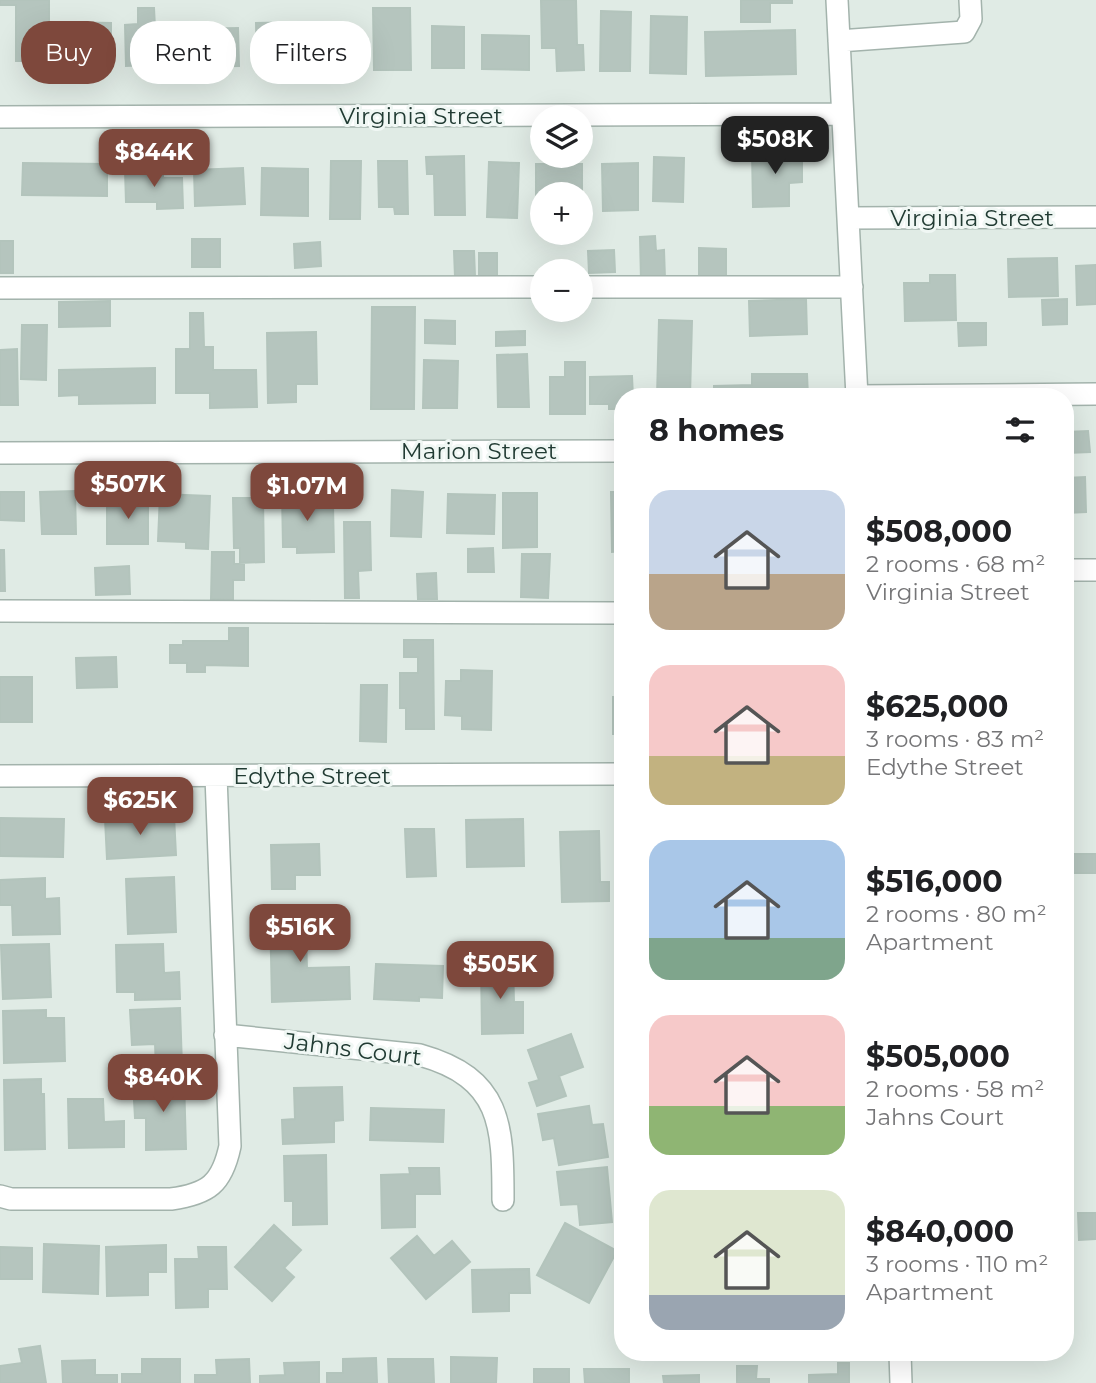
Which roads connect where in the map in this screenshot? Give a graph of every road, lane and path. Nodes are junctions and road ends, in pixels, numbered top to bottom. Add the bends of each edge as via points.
1 (838, 0) edge
2 (970, 0) edge
3 (839, 41) junction
4 (842, 114) junction
5 (0, 117) edge
6 (1096, 217) edge
7 (848, 218) junction
8 (530, 287) edge
9 (593, 287) edge
10 (852, 287) junction
11 (0, 288) edge
12 (856, 388) edge
13 (1074, 394) edge
14 (1096, 394) edge
15 (614, 451) edge
16 (0, 453) edge
17 (1074, 570) edge
18 (1096, 570) edge
19 (0, 611) edge
20 (614, 613) edge
21 (614, 774) edge
22 (0, 776) edge
23 (216, 776) junction
24 (225, 1035) junction
25 (0, 1196) edge
26 (503, 1199) dead end
27 (900, 1361) edge
28 (901, 1383) edge

1 - 3 street
2 - 3 street via 971,19 964,32
3 - 4 street
4 - 5 street, Virginia Street
4 - 7 street
6 - 7 street, Virginia Street
7 - 10 street
8 - 11 street
9 - 10 street
10 - 12 street
13 - 14 street
15 - 16 street, Marion Street
17 - 18 street
19 - 20 street
21 - 23 street, Edythe Street
22 - 23 street, Edythe Street
23 - 24 street
24 - 25 street via 230,1146 226,1166 206,1191 171,1199
24 - 26 street, Jahns Court via 420,1055 460,1070 485,1093 495,1111 503,1150
27 - 28 street

